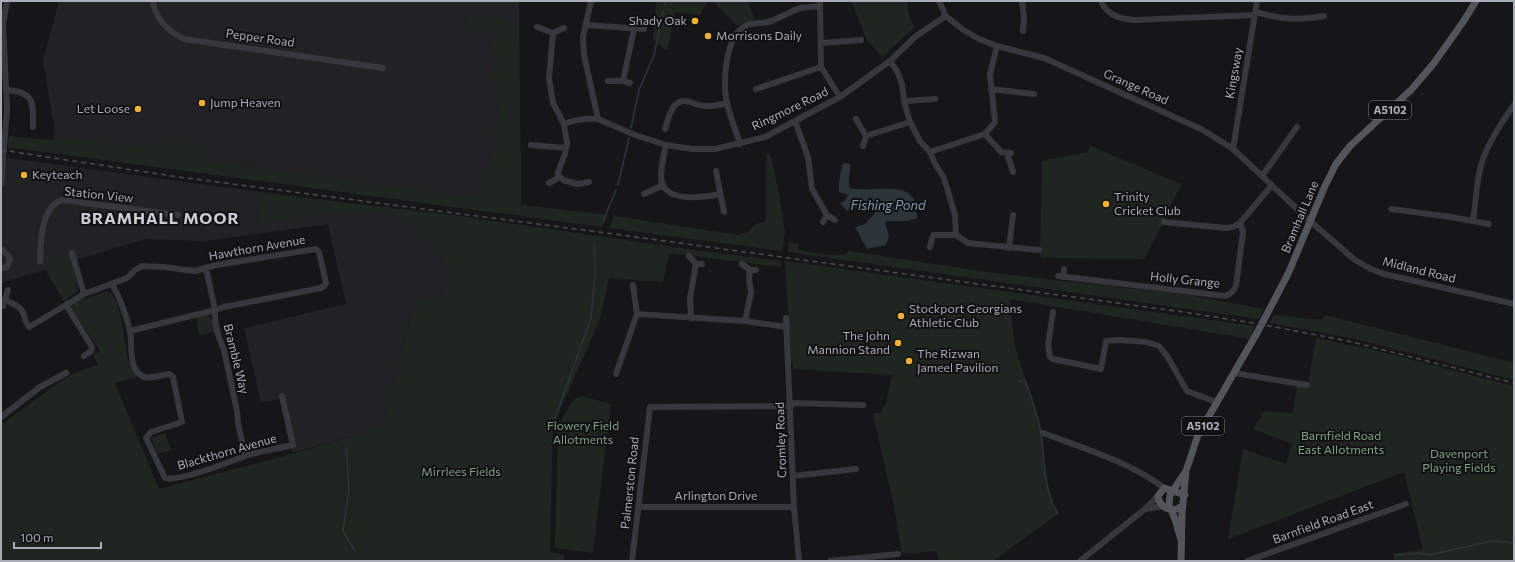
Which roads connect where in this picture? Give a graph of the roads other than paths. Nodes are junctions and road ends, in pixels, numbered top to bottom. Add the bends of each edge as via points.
1 (6, 1) edge
2 (154, 1) edge
3 (591, 1) edge
4 (939, 1) edge
5 (1022, 1) edge
6 (1102, 1) edge
7 (1257, 1) edge
8 (1476, 1) edge
9 (820, 4) edge
10 (1255, 14) junction
11 (946, 16) junction
12 (1324, 16) dead end
13 (586, 25) junction
14 (537, 27) dead end
15 (564, 28) dead end
16 (634, 29) junction
17 (644, 29) dead end
18 (1023, 31) dead end
19 (553, 33) junction
20 (861, 40) dead end
21 (821, 43) junction
22 (996, 46) junction
23 (890, 61) junction
24 (821, 67) junction
25 (383, 68) dead end
26 (608, 81) dead end
27 (623, 82) junction
28 (630, 83) dead end
29 (756, 89) dead end
30 (991, 89) junction
31 (6, 90) junction
32 (1034, 94) dead end
33 (840, 97) junction
34 (935, 99) dead end
35 (904, 101) junction
36 (727, 104) junction
37 (1514, 105) edge
38 (598, 119) junction
39 (856, 119) dead end
40 (795, 121) junction
41 (910, 122) junction
42 (564, 124) junction
43 (33, 127) dead end
44 (1297, 127) dead end
45 (665, 129) dead end
46 (984, 134) junction
47 (866, 136) junction
48 (740, 144) junction
49 (531, 145) dead end
50 (666, 145) junction
51 (863, 146) dead end
52 (566, 148) junction
53 (1233, 149) junction
54 (930, 152) junction
55 (716, 171) dead end
56 (1013, 172) dead end
57 (1262, 176) junction
58 (560, 177) junction
59 (549, 182) dead end
60 (589, 182) dead end
61 (1, 185) edge
62 (663, 185) junction
63 (1272, 185) junction
64 (644, 194) dead end
65 (720, 194) junction
66 (1391, 209) dead end
67 (724, 212) dead end
68 (827, 214) junction
69 (1013, 214) dead end
70 (178, 216) dead end
71 (835, 220) dead end
72 (1310, 221) junction
73 (1473, 221) junction
74 (823, 222) dead end
75 (1164, 222) dead end
76 (1240, 223) junction
77 (1489, 224) dead end
78 (956, 235) junction
79 (930, 247) dead end
80 (1010, 248) junction
81 (1038, 250) dead end
82 (2, 251) edge
83 (72, 252) dead end
84 (689, 256) dead end
85 (40, 261) dead end
86 (742, 264) dead end
87 (206, 268) junction
88 (1064, 269) dead end
89 (2, 270) edge
90 (112, 284) junction
91 (633, 285) dead end
92 (8, 290) dead end
93 (84, 294) junction
94 (1514, 304) edge
95 (66, 305) junction
96 (216, 310) junction
97 (1052, 312) dead end
98 (637, 314) junction
99 (691, 318) junction
100 (786, 318) dead end
101 (745, 321) junction
102 (787, 326) junction
103 (130, 331) junction
104 (84, 356) dead end
105 (66, 373) dead end
106 (1234, 373) junction
107 (616, 374) dead end
108 (1307, 385) dead end
109 (282, 396) dead end
110 (1216, 402) junction
111 (791, 405) junction
112 (863, 405) dead end
113 (1, 417) edge
114 (1043, 433) dead end
115 (245, 456) junction
116 (856, 469) dead end
117 (1186, 471) junction
118 (793, 476) junction
119 (1164, 488) junction
120 (1173, 491) junction
121 (1184, 495) junction
122 (1158, 496) junction
123 (1406, 504) dead end
124 (1183, 505) junction
125 (1163, 506) junction
126 (639, 507) junction
127 (794, 507) junction
128 (1145, 509) junction
129 (1171, 510) junction
130 (1181, 540) junction
131 (898, 554) dead end
132 (632, 561) edge
133 (799, 561) edge
134 (830, 561) edge
135 (1080, 561) edge
136 (1181, 561) edge
137 (1247, 561) edge

1 - 31 street via 3,24
2 - 25 street, Pepper Road via 155,12 162,23 172,33 184,39
3 - 13 street
4 - 11 street, Grange Road
5 - 18 street
6 - 10 street via 1111,14 1135,20
7 - 10 street, Kingsway
8 - 72 main road, Bramhall Lane / A5102 via 1434,63 1411,90 1350,146 1336,164
9 - 21 street
9 - 36 street via 801,8 768,22 746,25 740,29 728,53 725,90
10 - 12 street via 1288,19
10 - 53 street, Kingsway
11 - 22 street, Grange Road via 962,29
11 - 23 street, Ringmore Road via 916,36
13 - 16 street
13 - 38 street via 583,37 584,55
14 - 19 street
15 - 19 street
16 - 17 street
16 - 27 street
19 - 42 street via 549,78 553,103
20 - 21 street
21 - 24 street
22 - 30 street via 990,74
22 - 53 street, Grange Road via 1044,58 1203,130
23 - 33 street, Ringmore Road
23 - 35 street via 902,84
24 - 29 street
24 - 33 street
26 - 27 street
27 - 28 street
30 - 32 street
30 - 46 street via 995,122
31 - 43 street via 22,92 31,100
31 - 61 street
33 - 40 street, Ringmore Road
34 - 35 street
35 - 41 street
36 - 45 street via 708,106 680,100 675,104
36 - 48 street
37 - 73 street via 1483,161
38 - 42 street via 587,118
38 - 50 street, Ringmore Road
39 - 47 street
40 - 48 street, Ringmore Road via 765,137
40 - 68 street via 808,157 812,189
41 - 47 street
41 - 54 street via 920,141
42 - 52 street
44 - 57 street
46 - 54 street
46 - 56 street via 1001,152 1009,153
47 - 51 street
48 - 50 street, Ringmore Road via 715,149
49 - 52 street
50 - 62 street via 661,172
52 - 58 street via 558,172
53 - 57 street, Grange Road
54 - 78 street via 944,178 955,215
55 - 65 street
57 - 63 street, Grange Road
58 - 59 street
58 - 60 street via 577,184
62 - 64 street
62 - 65 street via 671,193 692,198
63 - 72 street, Grange Road
63 - 76 street
65 - 67 street
66 - 73 street
68 - 71 street
68 - 74 street
69 - 80 street
70 - 85 street, Station View via 62,200 48,210
72 - 94 street, Midland Road via 1355,260 1370,269
72 - 106 main road, Bramhall Lane / A5102 via 1288,274
73 - 77 street
75 - 76 street via 1226,228
76 - 88 street, Holly Grange via 1243,232 1236,286 1234,291 1225,296 1061,277
78 - 79 street via 933,235
78 - 80 street via 968,243
80 - 81 street
82 - 89 street via 10,259 9,264
83 - 93 street
84 - 99 street via 699,264 690,298
86 - 101 street via 753,270 749,279 751,293
87 - 90 street, Hawthorn Avenue via 192,271 142,266 127,278
87 - 96 street, Bramble Way
87 - 96 street, Hawthorn Avenue via 316,249 319,252 325,280 325,285 321,288
90 - 93 street, Hawthorn Avenue
90 - 103 street, Blackthorn Avenue
91 - 98 street
92 - 95 street, Hawthorn Avenue via 4,303 20,307 29,327
93 - 95 street, Hawthorn Avenue
95 - 104 street via 92,346 90,352
96 - 103 street, Hawthorn Avenue
96 - 115 street, Bramble Way via 215,317
97 - 110 street via 1048,345 1053,359 1102,370 1106,341 1146,342 1159,346 1187,392
98 - 99 street
98 - 107 street
99 - 101 street
100 - 102 street, Cromley Road
101 - 102 street
102 - 111 street, Cromley Road
103 - 115 street, Blackthorn Avenue via 132,358 137,370 148,377 170,374 173,376 182,422 151,432 146,438 163,476 171,479 184,476
105 - 113 street via 40,387
106 - 108 street
106 - 110 main road, Bramhall Lane / A5102
109 - 115 street, Blackthorn Avenue via 293,445
110 - 117 main road, Bramhall Lane / A5102 via 1198,435
111 - 112 street
111 - 118 street, Cromley Road
111 - 126 street, Palmerston Road via 650,407
114 - 119 street via 1103,455
116 - 118 street
117 - 120 main road, Bramhall Lane / A5102
117 - 121 main road, Bramhall Lane / A5102
118 - 127 street, Cromley Road
119 - 120 main road
119 - 122 main road
120 - 121 main road
120 - 129 main road, Bramhall Lane / A5102 via 1169,500
121 - 124 main road, Bramhall Lane / A5102
122 - 125 main road
122 - 128 street
123 - 137 street, Barnfield Road East
124 - 129 main road
124 - 130 main road, Bramhall Lane / A5102
125 - 128 street
125 - 129 main road
126 - 127 street, Arlington Drive
126 - 132 street, Palmerston Road
127 - 133 street, Cromley Road
128 - 135 street
129 - 130 main road, Bramhall Lane / A5102
130 - 136 main road, Bramhall Lane / A5102
131 - 134 street

